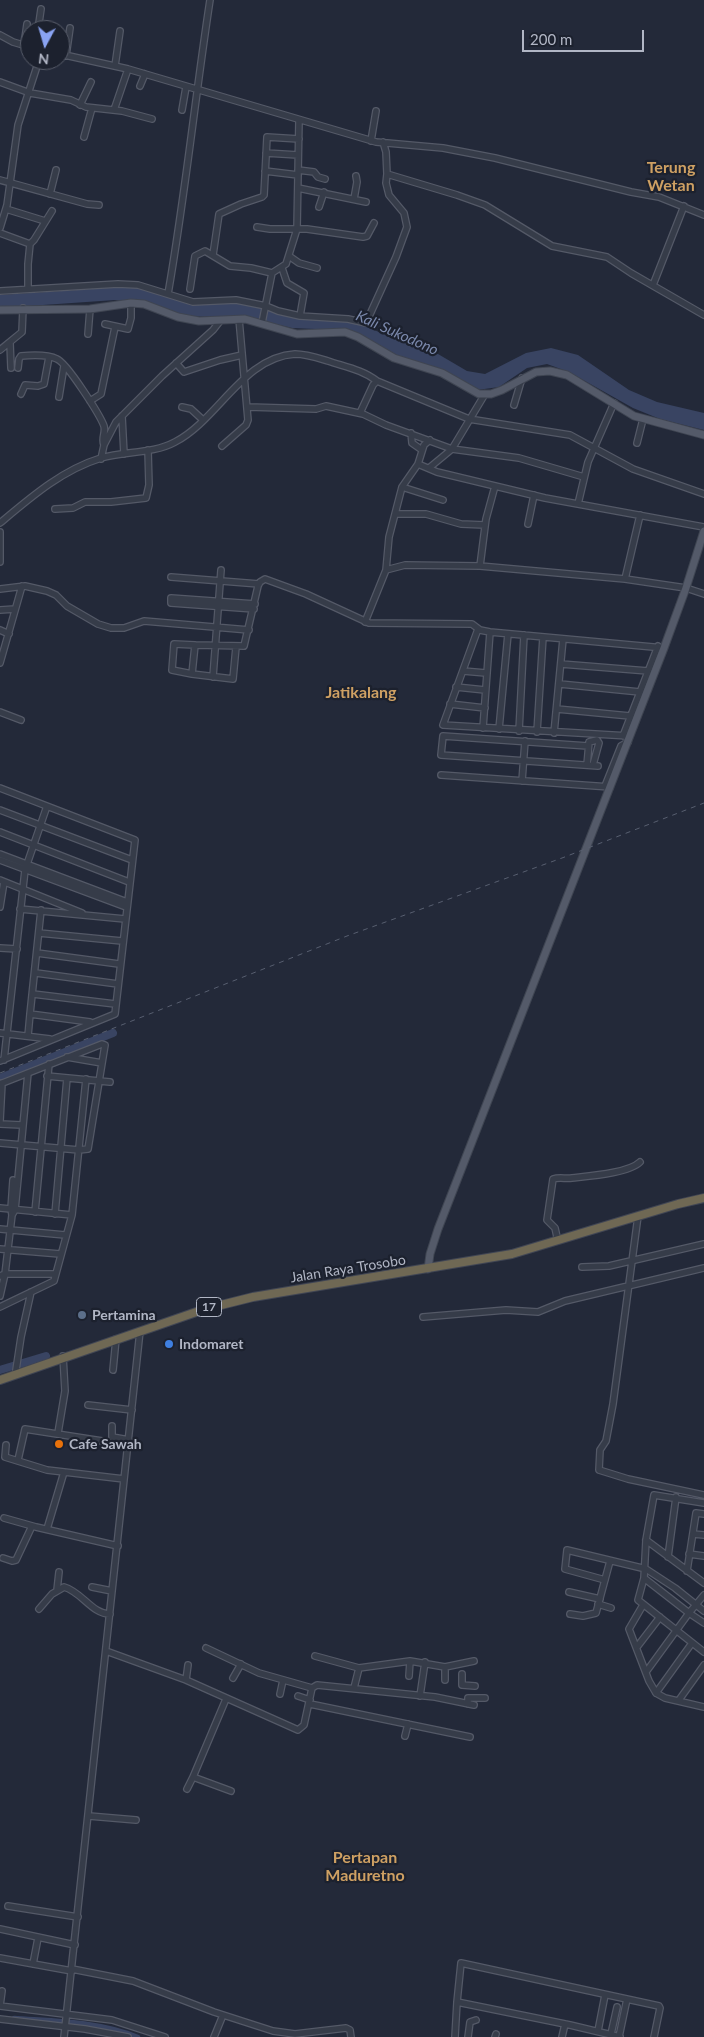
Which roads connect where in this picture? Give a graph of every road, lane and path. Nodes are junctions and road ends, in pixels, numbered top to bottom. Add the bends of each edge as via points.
1 (210, 0) edge
2 (41, 9) dead end
3 (39, 20) edge
4 (120, 31) dead end
5 (0, 35) edge
6 (20, 44) edge
7 (70, 56) edge
8 (115, 66) junction
9 (128, 69) junction
10 (36, 70) edge
11 (145, 74) junction
12 (0, 82) edge
13 (91, 82) dead end
14 (140, 86) dead end
15 (186, 87) junction
16 (196, 90) junction
17 (30, 93) junction
18 (80, 105) junction
19 (92, 108) junction
20 (114, 110) junction
21 (182, 110) dead end
22 (376, 110) dead end
23 (152, 119) dead end
24 (299, 120) junction
25 (84, 137) dead end
26 (299, 139) junction
27 (378, 142) junction
28 (266, 153) junction
29 (298, 155) junction
30 (56, 170) dead end
31 (265, 171) junction
32 (298, 172) junction
33 (387, 174) junction
34 (356, 176) dead end
35 (325, 179) dead end
36 (0, 180) edge
37 (11, 184) junction
38 (298, 188) junction
39 (324, 192) junction
40 (50, 194) junction
41 (354, 199) junction
42 (366, 202) dead end
43 (99, 205) dead end
44 (684, 206) junction
45 (319, 207) dead end
46 (52, 210) dead end
47 (4, 213) edge
48 (704, 215) edge
49 (46, 221) junction
50 (374, 222) dead end
51 (257, 227) dead end
52 (0, 228) edge
53 (297, 229) junction
54 (0, 233) edge
55 (30, 244) junction
56 (212, 255) junction
57 (289, 256) junction
58 (282, 268) junction
59 (317, 268) dead end
60 (272, 273) junction
61 (653, 285) junction
62 (28, 289) junction
63 (190, 289) dead end
64 (0, 291) edge
65 (168, 294) junction
66 (131, 303) junction
67 (266, 306) junction
68 (23, 308) junction
69 (90, 309) junction
70 (0, 310) edge
71 (704, 315) edge
72 (300, 316) junction
73 (239, 319) junction
74 (220, 321) junction
75 (263, 322) junction
76 (105, 324) dead end
77 (115, 327) junction
78 (88, 334) dead end
79 (10, 343) junction
80 (0, 350) edge
81 (242, 356) junction
82 (49, 357) junction
83 (176, 363) junction
84 (64, 366) junction
85 (11, 368) dead end
86 (18, 368) dead end
87 (244, 378) junction
88 (522, 378) junction
89 (377, 381) junction
90 (21, 394) dead end
91 (485, 394) junction
92 (59, 397) dead end
93 (90, 401) junction
94 (614, 403) junction
95 (514, 404) dead end
96 (182, 407) dead end
97 (248, 407) junction
98 (360, 413) junction
99 (122, 416) junction
100 (469, 419) junction
101 (643, 419) junction
102 (202, 420) junction
103 (116, 422) junction
104 (102, 424) junction
105 (411, 433) junction
106 (704, 434) edge
107 (430, 440) junction
108 (637, 443) dead end
109 (104, 446) junction
110 (222, 446) dead end
111 (594, 448) junction
112 (452, 449) junction
113 (148, 450) junction
114 (422, 450) junction
115 (124, 454) junction
116 (101, 459) junction
117 (418, 464) junction
118 (429, 468) junction
119 (584, 476) junction
120 (495, 486) junction
121 (402, 487) junction
122 (704, 494) edge
123 (534, 495) junction
124 (443, 500) dead end
125 (578, 504) junction
126 (55, 509) dead end
127 (395, 514) junction
128 (640, 515) junction
129 (0, 523) edge
130 (528, 524) dead end
131 (485, 525) junction
132 (704, 527) edge
133 (0, 532) edge
134 (704, 534) edge
135 (0, 562) edge
136 (480, 566) junction
137 (221, 570) dead end
138 (386, 570) junction
139 (171, 577) dead end
140 (624, 580) junction
141 (221, 582) junction
142 (259, 584) junction
143 (22, 586) junction
144 (686, 588) junction
145 (0, 589) edge
146 (704, 594) edge
147 (219, 605) junction
148 (255, 606) junction
149 (15, 609) junction
150 (0, 610) edge
151 (365, 622) junction
152 (218, 627) junction
153 (478, 629) junction
154 (0, 630) edge
155 (249, 630) junction
156 (490, 632) junction
157 (9, 634) junction
158 (508, 634) junction
159 (524, 635) junction
160 (543, 637) junction
161 (563, 639) junction
162 (195, 644) junction
163 (216, 647) junction
164 (236, 647) junction
165 (661, 647) junction
166 (2, 651) edge
167 (0, 663) edge
168 (561, 664) junction
169 (463, 671) junction
170 (648, 671) junction
171 (486, 673) junction
172 (192, 674) junction
173 (212, 677) junction
174 (560, 684) junction
175 (456, 688) junction
176 (485, 690) junction
177 (640, 692) junction
178 (450, 704) junction
179 (485, 708) junction
180 (558, 709) junction
181 (0, 712) edge
182 (630, 716) junction
183 (21, 720) dead end
184 (483, 728) junction
185 (499, 729) junction
186 (519, 731) junction
187 (537, 732) junction
188 (554, 733) junction
189 (627, 738) junction
190 (525, 741) junction
191 (588, 746) junction
192 (524, 762) junction
193 (592, 765) junction
194 (441, 775) dead end
195 (522, 781) junction
196 (608, 787) junction
197 (0, 788) edge
198 (47, 806) junction
199 (0, 810) edge
200 (40, 825) junction
201 (0, 832) edge
202 (33, 844) junction
203 (0, 854) edge
204 (0, 860) edge
205 (132, 860) junction
206 (26, 867) junction
207 (2, 881) edge
208 (129, 882) junction
209 (23, 890) junction
210 (127, 904) junction
211 (0, 906) edge
212 (20, 909) junction
213 (41, 910) junction
214 (89, 916) junction
215 (125, 919) junction
216 (39, 933) junction
217 (122, 942) junction
218 (0, 948) edge
219 (17, 949) junction
220 (37, 953) junction
221 (119, 964) junction
222 (36, 973) junction
223 (118, 984) junction
224 (33, 994) junction
225 (115, 1004) junction
226 (30, 1014) junction
227 (92, 1022) junction
228 (0, 1033) edge
229 (7, 1034) junction
230 (28, 1036) junction
231 (52, 1039) junction
232 (2, 1052) edge
233 (67, 1058) junction
234 (2, 1060) edge
235 (102, 1063) junction
236 (49, 1064) junction
237 (26, 1074) junction
238 (48, 1076) junction
239 (67, 1078) junction
240 (86, 1079) junction
241 (99, 1080) junction
242 (110, 1082) dead end
243 (1, 1084) edge
244 (82, 1118) junction
245 (94, 1119) junction
246 (20, 1122) junction
247 (0, 1123) edge
248 (0, 1143) edge
249 (19, 1144) junction
250 (42, 1145) junction
251 (61, 1148) junction
252 (79, 1150) junction
253 (640, 1162) dead end
254 (704, 1194) edge
255 (704, 1198) edge
256 (0, 1208) edge
257 (13, 1211) junction
258 (35, 1212) junction
259 (55, 1214) junction
260 (641, 1214) junction
261 (72, 1215) junction
262 (0, 1229) edge
263 (10, 1230) junction
264 (557, 1234) junction
265 (66, 1235) junction
266 (704, 1244) edge
267 (0, 1249) edge
268 (8, 1250) junction
269 (60, 1254) junction
270 (633, 1260) junction
271 (429, 1262) junction
272 (582, 1267) dead end
273 (704, 1268) edge
274 (55, 1274) junction
275 (2, 1275) edge
276 (627, 1287) junction
277 (31, 1292) junction
278 (0, 1296) edge
279 (0, 1307) edge
280 (424, 1317) dead end
281 (140, 1331) junction
282 (116, 1339) junction
283 (63, 1357) junction
284 (16, 1367) junction
285 (113, 1370) dead end
286 (0, 1375) edge
287 (0, 1380) edge
288 (88, 1405) dead end
289 (132, 1410) junction
290 (112, 1426) dead end
291 (58, 1433) junction
292 (129, 1443) junction
293 (6, 1446) dead end
294 (18, 1460) junction
295 (64, 1472) junction
296 (124, 1479) junction
297 (704, 1495) edge
298 (676, 1497) junction
299 (701, 1502) edge
300 (696, 1513) junction
301 (704, 1514) edge
302 (4, 1518) dead end
303 (32, 1526) junction
304 (47, 1530) junction
305 (693, 1534) junction
306 (704, 1535) edge
307 (646, 1540) junction
308 (118, 1546) junction
309 (690, 1554) junction
310 (704, 1556) edge
311 (668, 1557) junction
312 (3, 1558) dead end
313 (609, 1563) junction
314 (687, 1571) junction
315 (59, 1572) dead end
316 (645, 1574) junction
317 (693, 1575) junction
318 (704, 1577) edge
319 (604, 1580) junction
320 (704, 1583) edge
321 (92, 1587) dead end
322 (57, 1590) junction
323 (112, 1591) junction
324 (569, 1592) dead end
325 (704, 1595) edge
326 (599, 1602) junction
327 (643, 1605) junction
328 (695, 1605) junction
329 (611, 1608) dead end
330 (39, 1609) dead end
331 (704, 1611) edge
332 (690, 1613) junction
333 (570, 1614) dead end
334 (110, 1616) junction
335 (660, 1617) junction
336 (704, 1623) edge
337 (676, 1630) junction
338 (692, 1643) junction
339 (637, 1647) junction
340 (206, 1648) dead end
341 (106, 1650) junction
342 (704, 1652) edge
343 (315, 1656) dead end
344 (410, 1661) junction
345 (474, 1661) dead end
346 (425, 1662) junction
347 (188, 1664) dead end
348 (241, 1664) junction
349 (704, 1665) edge
350 (446, 1667) junction
351 (358, 1668) junction
352 (646, 1672) junction
353 (462, 1674) dead end
354 (409, 1676) dead end
355 (233, 1678) dead end
356 (186, 1680) junction
357 (283, 1680) junction
358 (445, 1680) dead end
359 (466, 1686) junction
360 (475, 1686) dead end
361 (312, 1688) junction
362 (354, 1688) junction
363 (656, 1693) junction
364 (280, 1694) dead end
365 (298, 1696) dead end
366 (420, 1696) junction
367 (485, 1698) dead end
368 (226, 1699) junction
369 (678, 1700) junction
370 (310, 1702) junction
371 (470, 1702) junction
372 (703, 1705) edge
373 (408, 1724) junction
374 (405, 1736) dead end
375 (470, 1737) dead end
376 (193, 1776) junction
377 (187, 1789) dead end
378 (231, 1791) dead end
379 (88, 1816) junction
380 (136, 1820) dead end
381 (8, 1906) dead end
382 (78, 1917) junction
383 (0, 1929) edge
384 (38, 1938) junction
385 (75, 1945) junction
386 (0, 1958) edge
387 (33, 1964) junction
388 (72, 1970) junction
389 (2, 1991) dead end
390 (605, 1995) junction
391 (627, 1999) junction
392 (458, 2002) junction
393 (0, 2006) edge
394 (617, 2007) dead end
395 (67, 2015) junction
396 (223, 2015) junction
397 (0, 2019) edge
398 (476, 2020) dead end
399 (565, 2024) junction
400 (65, 2026) junction
401 (598, 2031) junction
402 (611, 2034) junction
403 (63, 2037) edge
404 (128, 2037) edge
405 (165, 2037) edge
406 (214, 2037) edge
407 (350, 2037) edge
408 (455, 2037) edge
409 (468, 2037) edge
410 (562, 2037) edge
411 (619, 2037) edge
412 (654, 2037) edge

1 - 16 street
2 - 3 street
4 - 8 street
5 - 6 street
7 - 8 street
8 - 9 street
9 - 11 street
9 - 20 street
10 - 17 street
11 - 14 street
11 - 15 street
12 - 17 street
13 - 18 street
15 - 16 street
15 - 21 street
16 - 24 street
16 - 65 street via 190,158
17 - 18 street via 71,100
17 - 37 street via 18,125
18 - 19 street
19 - 20 street
19 - 25 street
20 - 23 street
22 - 27 street
24 - 26 street
24 - 27 street
26 - 28 street via 268,137
26 - 29 street
27 - 33 street via 386,152
27 - 44 street via 442,148 494,158 655,196
28 - 29 street
28 - 31 street
29 - 32 street
30 - 40 street
31 - 32 street
31 - 56 street via 263,196 219,214
32 - 35 street via 314,172
32 - 38 street
33 - 61 street via 485,205 548,244 607,256
33 - 72 street via 389,195 404,213 407,228 368,321 365,324 348,319
34 - 41 street
36 - 37 street
37 - 40 street
37 - 47 street
38 - 39 street
38 - 53 street
39 - 41 street
39 - 45 street
40 - 43 street
41 - 42 street
44 - 48 street
44 - 61 street
46 - 49 street
47 - 49 street
47 - 52 street
49 - 55 street
50 - 53 street via 367,236 363,237
51 - 53 street
53 - 57 street
54 - 55 street
55 - 62 street
56 - 60 street via 230,266
56 - 63 street via 205,251 195,256
57 - 58 street
57 - 59 street
58 - 60 street
58 - 72 street via 287,283 304,293
60 - 67 street
61 - 71 street
62 - 64 street
62 - 65 street via 118,284 138,285
65 - 67 street via 193,302 236,300
66 - 69 main road
66 - 74 main road via 151,306 188,320
66 - 77 street via 129,328
67 - 72 street
67 - 75 street
68 - 69 main road
68 - 70 main road
68 - 79 street via 22,332
69 - 78 street
73 - 74 main road
73 - 75 main road
73 - 81 street
74 - 83 street
75 - 91 main road via 297,334 350,333 394,358 434,370 473,392
76 - 77 street
77 - 93 street via 101,394
79 - 80 street
79 - 85 street
81 - 83 street via 184,372
81 - 87 street
82 - 84 street via 56,358
82 - 86 street via 21,356
82 - 90 street via 44,384 25,386
83 - 99 street
84 - 92 street
84 - 93 street
87 - 89 street via 270,361 295,354 356,370
87 - 97 street
87 - 102 street via 218,408
88 - 91 main road via 502,390
88 - 94 main road via 536,372 562,372
88 - 95 street
89 - 98 street
89 - 100 street
91 - 100 street
93 - 104 street
94 - 101 main road
94 - 111 street
96 - 102 street via 191,409
97 - 98 street via 316,409 325,406
97 - 110 street via 246,425
98 - 105 street
99 - 103 street
99 - 115 street
100 - 111 street via 570,435
100 - 112 street
101 - 106 main road
101 - 108 street
102 - 113 street via 177,441
103 - 104 street
103 - 109 street
104 - 109 street
105 - 107 street
105 - 114 street via 412,443
107 - 112 street
107 - 114 street
109 - 116 street
111 - 119 street
111 - 122 street via 633,469
112 - 118 street
112 - 119 street via 519,458
113 - 115 street
113 - 126 street via 146,498 85,502 73,508
114 - 117 street
115 - 116 street
116 - 129 street via 46,486
117 - 118 street
117 - 121 street
118 - 120 street
119 - 125 street
120 - 123 street
120 - 131 street
121 - 124 street
121 - 127 street
123 - 125 street
123 - 130 street
125 - 128 street
127 - 131 street via 426,514 461,524
127 - 138 street via 386,551
128 - 132 street
128 - 140 street
131 - 136 street
133 - 135 street
134 - 144 main road
136 - 138 street via 405,565
136 - 140 street
137 - 141 street
138 - 151 street
139 - 141 street
140 - 144 street
141 - 142 street
141 - 147 street
142 - 148 street
142 - 151 street via 268,580
143 - 145 street
143 - 149 street
143 - 152 street via 56,595 67,606 98,624 112,628 124,628 144,621
144 - 146 street
144 - 165 main road
147 - 147 street via 170,602 170,598
147 - 148 street
147 - 152 street
148 - 155 street
149 - 150 street
149 - 157 street
151 - 153 street via 460,623 472,624
152 - 155 street
152 - 163 street
153 - 156 street
153 - 169 street
154 - 157 street
155 - 164 street via 244,646
156 - 158 street
156 - 171 street
157 - 166 street
158 - 159 street
158 - 185 street
159 - 160 street
159 - 186 street
160 - 161 street
160 - 187 street
161 - 165 street
161 - 168 street
162 - 163 street
162 - 172 street
162 - 172 street via 171,643 172,670
163 - 164 street
163 - 173 street
164 - 173 street via 234,678
165 - 170 street
165 - 189 main road
166 - 167 street
168 - 170 street
168 - 174 street
169 - 171 street
169 - 175 street
170 - 177 street
171 - 176 street
172 - 173 street
174 - 177 street
174 - 180 street
175 - 176 street
175 - 178 street
176 - 179 street
177 - 182 street
178 - 179 street
178 - 184 street via 443,725
179 - 184 street
180 - 182 street
180 - 188 street
181 - 183 street
182 - 189 street
184 - 185 street
185 - 186 street
186 - 187 street
187 - 188 street
188 - 189 street
189 - 196 main road
190 - 191 street
190 - 192 street
190 - 192 street via 443,736 440,755
191 - 193 street
191 - 193 street via 592,740 599,743
192 - 193 street
192 - 195 street
194 - 195 street
195 - 196 street
196 - 271 main road via 481,1115
197 - 198 street
198 - 200 street
198 - 205 street via 135,839
199 - 200 street
200 - 202 street
200 - 205 street
201 - 202 street
202 - 206 street
202 - 208 street
203 - 206 street
204 - 206 street
205 - 208 street
206 - 209 street
206 - 210 street
207 - 209 street
207 - 211 street
208 - 210 street
209 - 212 street
209 - 214 street
210 - 215 street
212 - 213 street
212 - 219 street
213 - 214 street
213 - 216 street
214 - 215 street
215 - 217 street
216 - 217 street
216 - 220 street
217 - 221 street
218 - 219 street
219 - 229 street
220 - 221 street
220 - 222 street
221 - 223 street
222 - 223 street
222 - 224 street
223 - 225 street
224 - 225 street
224 - 226 street
225 - 227 street via 114,1014
226 - 227 street
226 - 230 street
227 - 231 street
228 - 229 street
229 - 230 street
229 - 232 street
230 - 231 street
231 - 234 street
232 - 234 street
233 - 235 street
233 - 235 street via 104,1044
233 - 236 street
235 - 241 street
236 - 237 street
236 - 238 street
237 - 243 street
237 - 246 street
238 - 239 street
238 - 250 street
239 - 240 street
239 - 251 street
240 - 241 street
240 - 244 street
241 - 242 street
241 - 245 street
243 - 247 street
244 - 245 street
244 - 252 street
245 - 252 street via 88,1148
246 - 247 street
246 - 249 street
248 - 249 street
249 - 250 street
249 - 257 street
250 - 251 street
250 - 258 street
251 - 252 street
251 - 259 street
252 - 261 street
253 - 264 street via 622,1172 553,1179 547,1220
254 - 260 highway, Jalan Raya Trosobo / 17
255 - 260 highway, Jalan Raya Trosobo / 17
256 - 257 street
257 - 258 street
257 - 263 street
258 - 259 street
259 - 261 street
260 - 264 highway, Jalan Raya Trosobo / 17
260 - 270 street
260 - 271 highway, Jalan Raya Trosobo / 17 via 512,1254
261 - 265 street
262 - 263 street
263 - 265 street
263 - 268 street
264 - 271 highway, Jalan Raya Trosobo / 17 via 512,1250
265 - 269 street
266 - 270 street
267 - 268 street
268 - 269 street
268 - 275 street
269 - 274 street
270 - 272 street via 609,1266
270 - 276 street
271 - 281 highway, Jalan Raya Trosobo / 17 via 215,1306
271 - 283 highway, Jalan Raya Trosobo / 17 via 216,1300
273 - 276 street
274 - 275 street
274 - 277 street via 52,1283
275 - 278 street
276 - 280 street via 565,1301 543,1311 506,1310
276 - 297 street via 613,1404 606,1441 600,1450 599,1470
277 - 279 street
277 - 284 street
281 - 282 highway, Jalan Raya Trosobo / 17
281 - 289 street
282 - 283 highway, Jalan Raya Trosobo / 17
282 - 285 street
283 - 284 highway, Jalan Raya Trosobo / 17
283 - 287 highway, Jalan Raya Trosobo / 17
283 - 291 street via 65,1391
284 - 286 highway, Jalan Raya Trosobo / 17
288 - 289 street
289 - 292 street
290 - 292 street via 112,1437
291 - 292 street
291 - 294 street via 25,1429
292 - 296 street
293 - 294 street via 5,1456
294 - 295 street
295 - 296 street
295 - 304 street
296 - 308 street
298 - 299 street
298 - 307 street via 654,1496
298 - 311 street
299 - 300 street
300 - 301 street
300 - 305 street
302 - 303 street
303 - 304 street
303 - 312 street via 16,1560
304 - 308 street
305 - 306 street
305 - 309 street
307 - 311 street
307 - 316 street
308 - 323 street
309 - 310 street
309 - 314 street
311 - 314 street
313 - 316 street
313 - 319 street
313 - 319 street via 567,1551 566,1569
314 - 317 street
315 - 322 street
316 - 327 street via 638,1600
316 - 328 street via 663,1580
316 - 332 street
317 - 318 street
317 - 320 street
319 - 326 street
321 - 323 street
322 - 330 street
322 - 334 street via 69,1588
323 - 334 street
324 - 326 street
325 - 328 street
326 - 329 street
326 - 333 street via 595,1614
327 - 335 street
327 - 339 street via 629,1627
328 - 331 street
328 - 332 street
332 - 336 street
332 - 337 street
334 - 341 street
335 - 337 street
335 - 339 street
337 - 338 street
337 - 352 street
338 - 342 street
338 - 363 street
339 - 352 street
340 - 348 street
341 - 356 street
341 - 379 street
343 - 351 street
344 - 346 street
344 - 351 street
344 - 354 street
345 - 350 street
346 - 350 street
346 - 366 street
347 - 356 street
348 - 355 street
348 - 357 street
349 - 369 street
350 - 358 street
351 - 362 street
352 - 363 street
353 - 359 street via 462,1684
356 - 368 street
357 - 361 street
357 - 364 street
359 - 360 street
359 - 371 street via 466,1697
361 - 362 street via 317,1685
361 - 370 street
362 - 366 street
363 - 369 street
365 - 370 street
366 - 371 street
367 - 371 street
368 - 370 street via 298,1730 304,1725
368 - 376 street
369 - 372 street
370 - 373 street
373 - 374 street
373 - 375 street
376 - 377 street
376 - 378 street
379 - 380 street
379 - 382 street
381 - 382 street
382 - 385 street
383 - 384 street
384 - 385 street
384 - 387 street
385 - 388 street
386 - 387 street
387 - 388 street
388 - 395 street
388 - 396 street via 133,1981
389 - 393 street
390 - 391 street
390 - 392 street via 462,1962
390 - 401 street
391 - 411 street
391 - 412 street via 660,2007
392 - 399 street
392 - 408 street
393 - 395 street
394 - 402 street
395 - 400 street
395 - 405 street via 112,2020
396 - 406 street
396 - 407 street via 285,2033 348,2028
397 - 400 street
398 - 409 street via 470,2022
399 - 401 street
399 - 410 street
400 - 403 street
400 - 404 street
401 - 402 street
402 - 411 street

